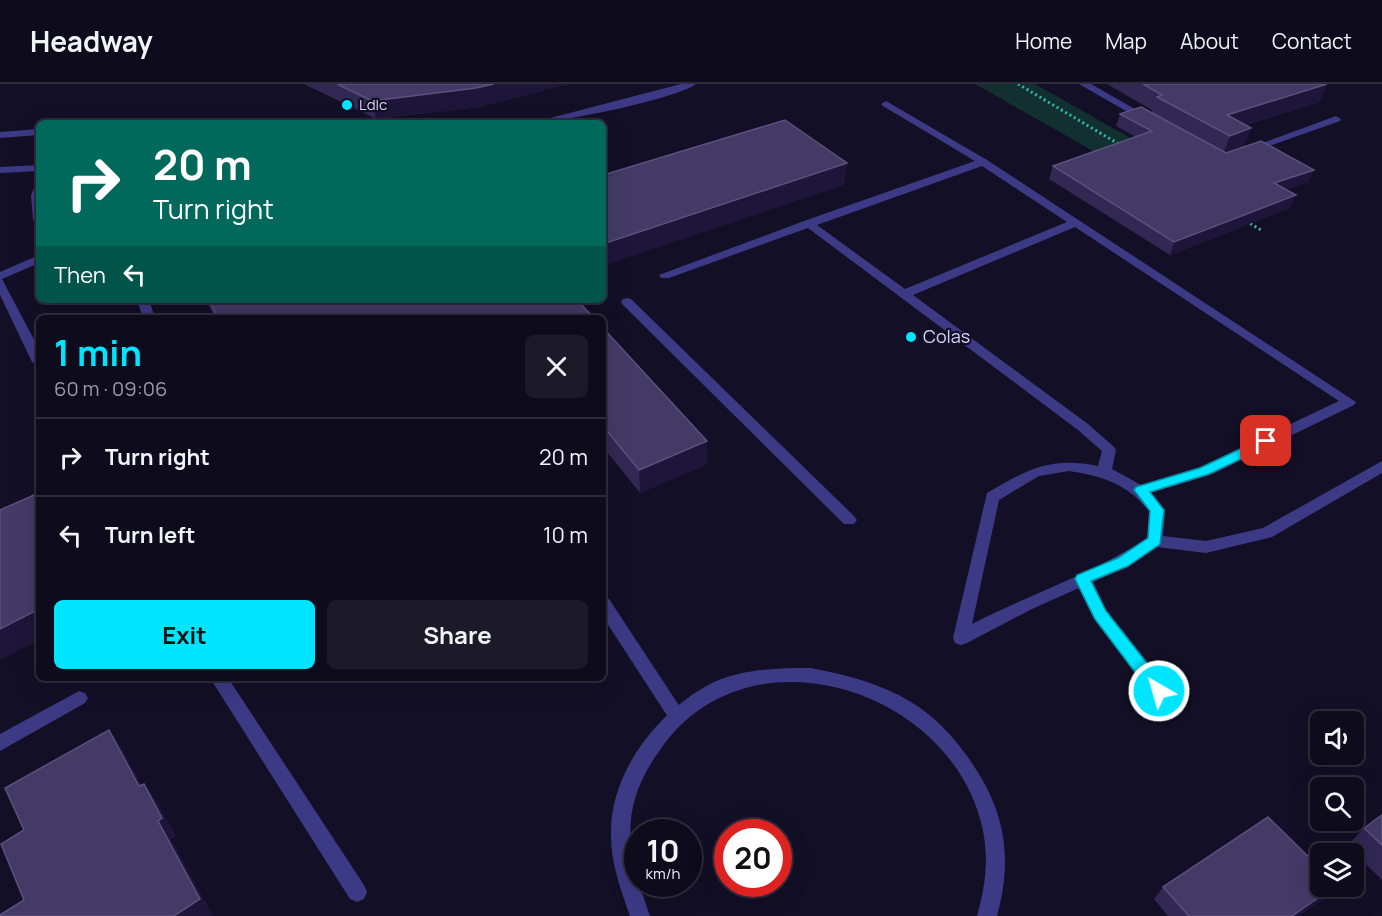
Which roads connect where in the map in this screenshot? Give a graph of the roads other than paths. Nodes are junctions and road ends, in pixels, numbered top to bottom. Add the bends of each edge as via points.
1 (691, 84) edge
2 (1084, 84) edge
3 (886, 104) dead end
4 (1336, 119) dead end
5 (550, 120) edge
6 (1163, 127) edge
7 (36, 132) edge
8 (0, 135) edge
9 (1242, 153) edge
10 (983, 162) junction
11 (36, 168) edge
12 (0, 170) edge
13 (808, 223) junction
14 (1076, 223) junction
15 (36, 260) edge
16 (665, 275) dead end
17 (0, 276) edge
18 (0, 282) edge
19 (904, 294) junction
20 (627, 302) dead end
21 (36, 356) edge
22 (1382, 466) edge
23 (1104, 471) junction
24 (1141, 490) junction
25 (849, 520) dead end
26 (1155, 541) junction
27 (1083, 579) junction
28 (606, 609) edge
29 (221, 681) edge
30 (1159, 691) dead end
31 (79, 698) dead end
32 (676, 715) junction
33 (0, 743) edge
34 (357, 892) dead end
35 (640, 916) edge
36 (987, 916) edge

1 - 5 street
2 - 6 street
3 - 10 street
4 - 9 street
7 - 8 street
10 - 13 street
10 - 14 street
11 - 12 street
13 - 16 street
13 - 19 street
14 - 19 street
14 - 24 street via 1349,402 1204,471
15 - 17 street
18 - 21 street
19 - 23 street via 1083,427 1108,450
20 - 25 street
22 - 26 street via 1267,533 1206,548
23 - 24 street
23 - 27 street via 1069,466 1035,472 992,497 961,638
24 - 26 street via 1157,510
26 - 27 street via 1123,562
27 - 30 street via 1100,614
28 - 32 street
29 - 34 street
31 - 33 street
32 - 35 street via 650,744 632,776 622,808 620,844 626,878
32 - 36 street via 705,695 738,681 774,674 849,680 910,708 937,730 963,760 987,806 997,852 995,891

